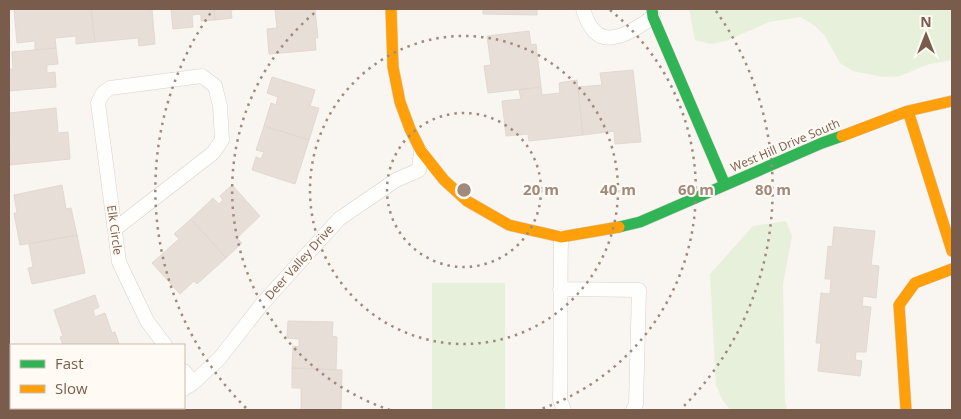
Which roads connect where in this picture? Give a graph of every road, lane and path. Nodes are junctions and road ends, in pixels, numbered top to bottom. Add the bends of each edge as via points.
1 (391, 9) edge
2 (583, 9) edge
3 (652, 13) edge
4 (952, 101) edge
5 (908, 111) junction
6 (421, 151) junction
7 (725, 185) junction
8 (115, 229) junction
9 (561, 238) junction
10 (952, 251) edge
11 (952, 268) edge
12 (560, 289) junction
13 (164, 344) edge
14 (188, 386) edge
15 (564, 410) edge
16 (633, 410) edge
17 (906, 410) edge

1 - 6 street, West Hill Drive South via 393,67 398,94
2 - 3 lane via 591,28 601,36 614,38 634,30
3 - 7 street
4 - 5 street, West Hill Drive South
5 - 7 street, West Hill Drive South via 822,143
5 - 10 street
6 - 9 street, West Hill Drive South via 444,180 467,201 509,225
6 - 14 lane, Deer Valley Drive via 419,170 396,180 339,219 262,304 219,359
7 - 9 street, West Hill Drive South via 640,222
8 - 8 lane, Elk Circle via 98,103 103,93 110,88 202,76 215,86 222,140 212,153
8 - 13 lane, Elk Circle via 119,262 147,321
9 - 12 lane
11 - 17 street via 915,283 900,305
12 - 15 lane via 560,400
12 - 16 lane via 639,290 636,404

